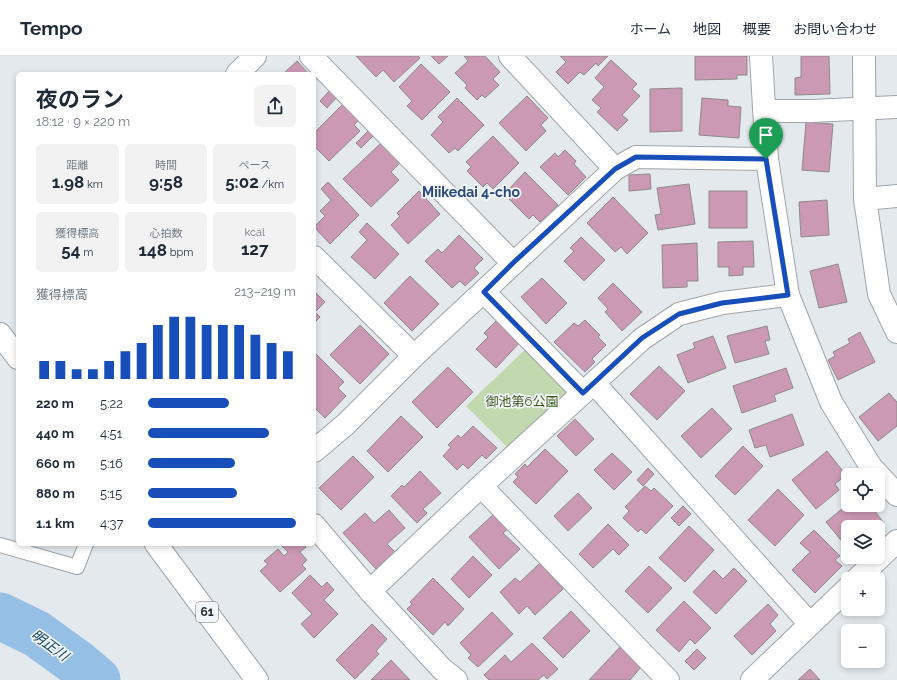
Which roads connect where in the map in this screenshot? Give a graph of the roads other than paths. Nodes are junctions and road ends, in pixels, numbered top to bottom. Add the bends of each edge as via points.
1 (255, 56) edge
2 (311, 56) edge
3 (510, 56) edge
4 (762, 56) edge
5 (864, 56) edge
6 (239, 72) edge
7 (897, 107) edge
8 (864, 110) junction
9 (764, 111) junction
10 (766, 159) junction
11 (615, 169) junction
12 (897, 196) edge
13 (865, 199) junction
14 (316, 259) edge
15 (513, 263) junction
16 (484, 292) junction
17 (788, 295) junction
18 (897, 332) edge
19 (0, 334) edge
20 (16, 355) edge
21 (414, 356) junction
22 (588, 388) junction
23 (316, 449) edge
24 (481, 486) junction
25 (897, 495) edge
26 (316, 527) edge
27 (897, 541) edge
28 (0, 545) edge
29 (85, 546) edge
30 (158, 546) edge
31 (864, 572) edge
32 (370, 591) junction
33 (841, 595) edge
34 (810, 624) junction
35 (258, 680) edge
36 (456, 680) edge
37 (668, 680) edge
38 (752, 680) edge

1 - 6 street
2 - 15 street
3 - 11 street
4 - 9 street
5 - 8 street
7 - 8 street
8 - 9 street
8 - 13 street
9 - 10 street
10 - 11 street via 636,157
10 - 17 street
11 - 15 street
12 - 13 street
13 - 18 street via 879,294
14 - 21 street
15 - 16 street
16 - 21 street
16 - 22 street
17 - 22 street via 722,303 679,314 642,338
17 - 25 street via 831,402 871,467
19 - 20 street
21 - 23 street via 346,424
22 - 24 street
22 - 34 street
24 - 32 street
24 - 37 street
26 - 32 street
27 - 31 street
28 - 29 lane via 77,567
30 - 35 street, 61
32 - 36 street via 442,669
33 - 34 street
34 - 38 street

